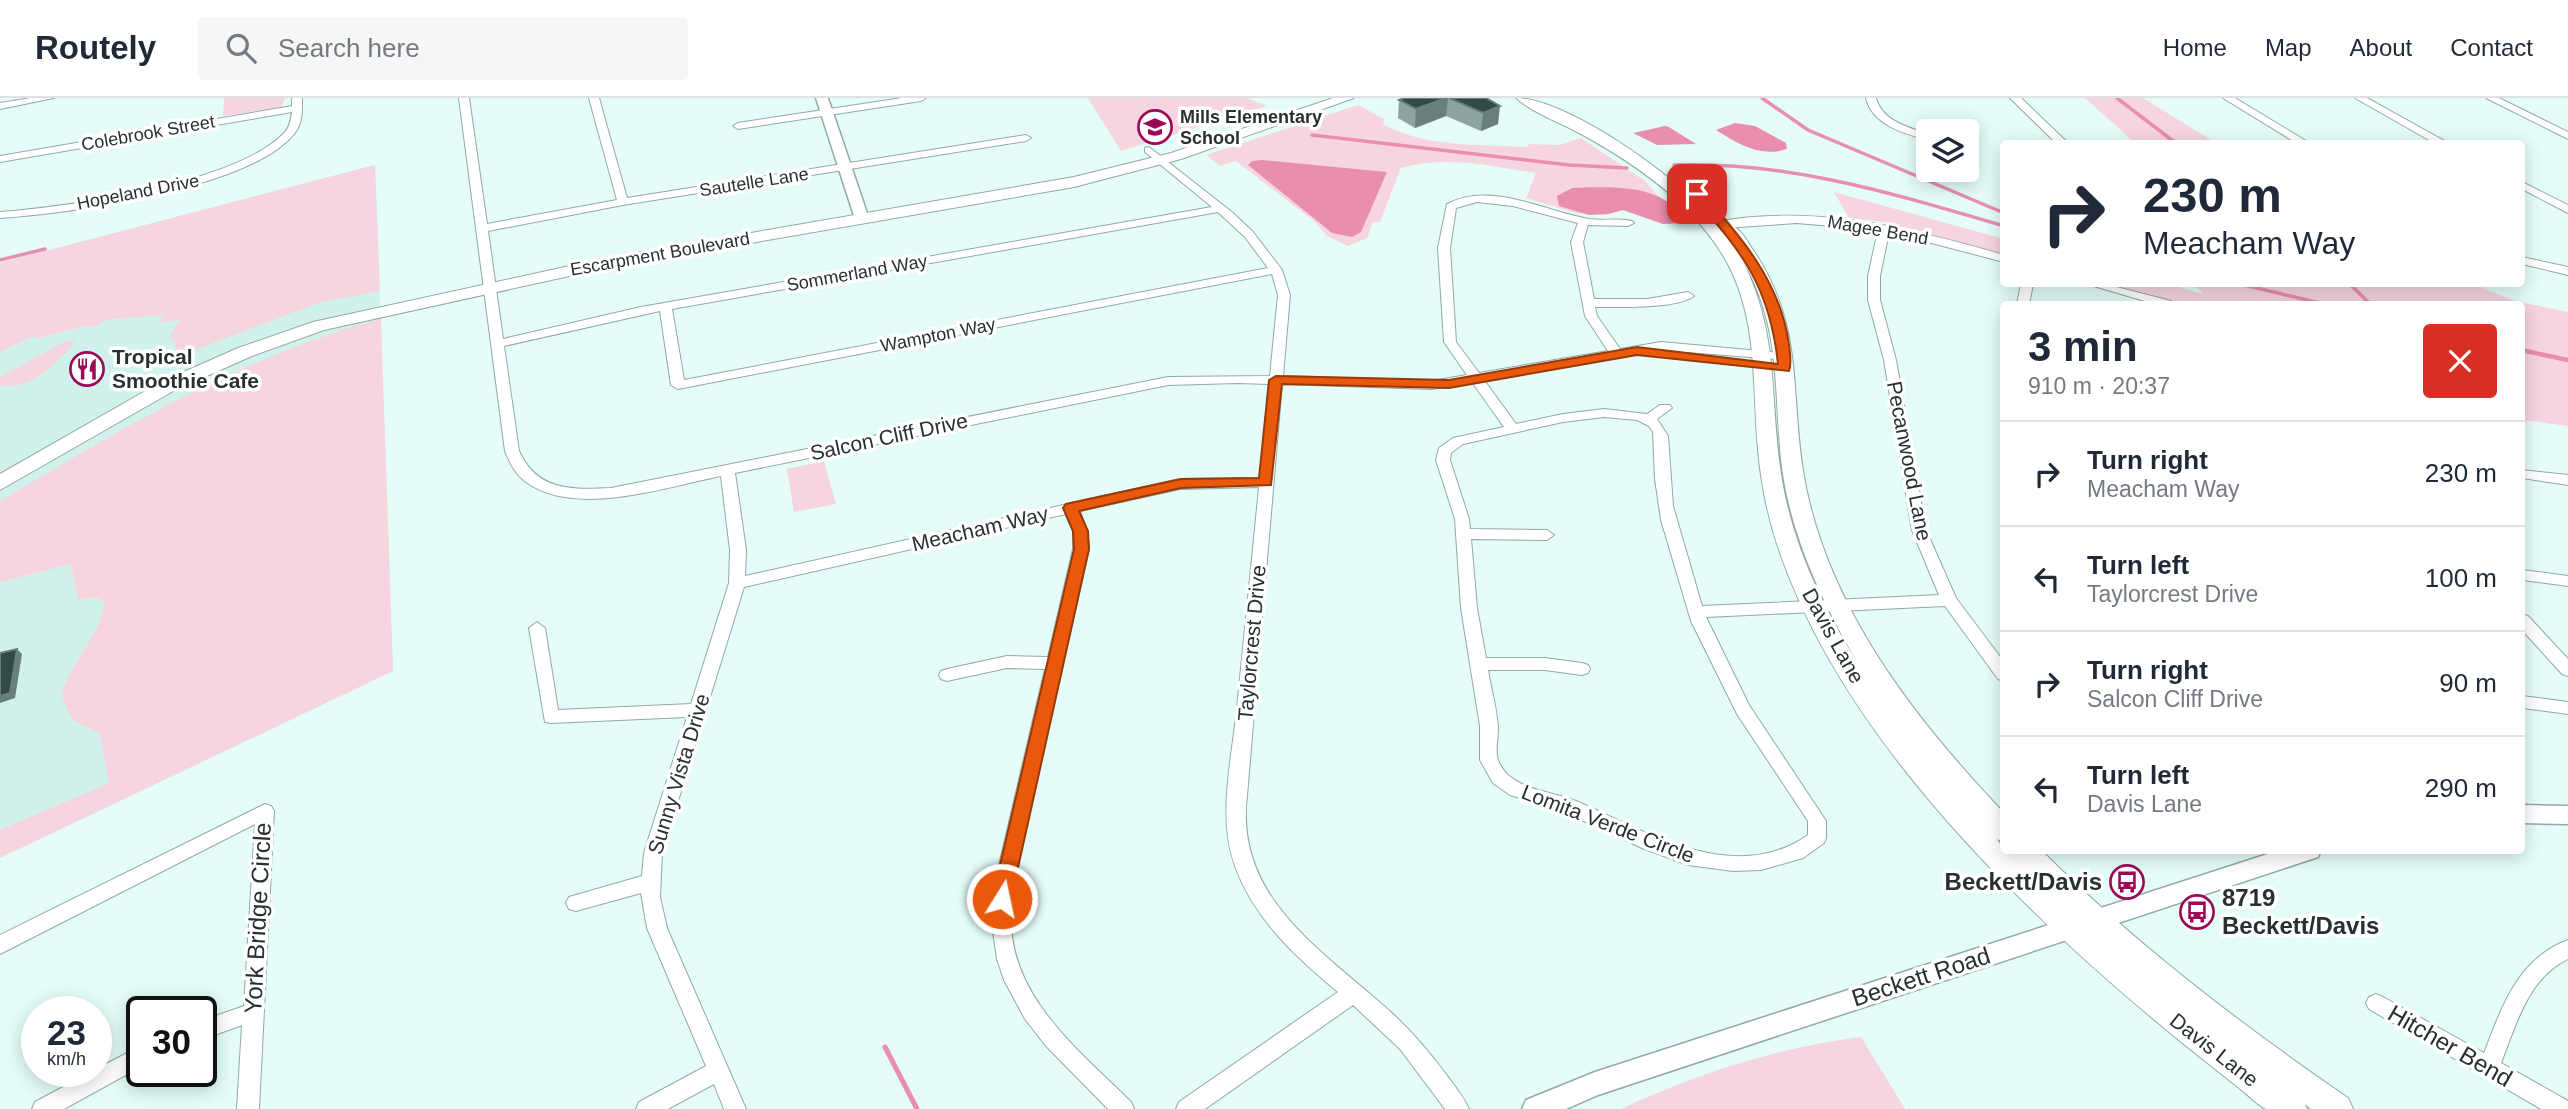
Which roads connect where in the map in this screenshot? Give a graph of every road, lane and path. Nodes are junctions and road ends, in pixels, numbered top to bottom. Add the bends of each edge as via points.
1 (49, 98) edge
2 (464, 98) edge
3 (594, 98) edge
4 (821, 98) edge
5 (921, 98) edge
6 (1315, 98) edge
7 (1347, 98) edge
8 (1523, 98) edge
9 (1543, 98) edge
10 (1871, 98) edge
11 (2015, 98) edge
12 (2228, 98) edge
13 (2360, 98) edge
14 (2491, 98) edge
15 (907, 99) edge
16 (297, 103) edge
17 (0, 106) edge
18 (828, 112) junction
19 (738, 126) dead end
20 (1916, 132) edge
21 (2568, 136) edge
22 (1026, 138) dead end
23 (2060, 140) edge
24 (2299, 140) edge
25 (2438, 140) edge
26 (270, 150) junction
27 (286, 154) dead end
28 (1154, 155) junction
29 (0, 159) edge
30 (845, 167) junction
31 (2525, 187) edge
32 (623, 202) junction
33 (1218, 209) junction
34 (2568, 210) edge
35 (860, 213) junction
36 (0, 215) edge
37 (1584, 221) junction
38 (1628, 223) dead end
39 (1717, 226) junction
40 (1884, 227) junction
41 (483, 228) junction
42 (2000, 258) edge
43 (2525, 262) edge
44 (1276, 270) junction
45 (2568, 271) edge
46 (489, 281) junction
47 (2104, 287) edge
48 (1688, 296) dead end
49 (2156, 301) edge
50 (1590, 303) junction
51 (665, 307) junction
52 (497, 344) junction
53 (1616, 353) junction
54 (1764, 360) junction
55 (1784, 363) junction
56 (1276, 380) junction
57 (1475, 380) junction
58 (1665, 408) dead end
59 (1648, 419) junction
60 (79, 428) junction
61 (1512, 429) junction
62 (0, 466) edge
63 (727, 470) junction
64 (2525, 474) edge
65 (2568, 480) edge
66 (1266, 482) junction
67 (0, 483) edge
68 (1071, 508) junction
69 (1464, 534) junction
70 (1547, 535) dead end
71 (2525, 575) edge
72 (2568, 581) edge
73 (737, 583) junction
74 (1949, 600) junction
75 (1826, 607) junction
76 (1697, 612) junction
77 (2525, 623) edge
78 (537, 628) dead end
79 (1053, 663) junction
80 (1480, 664) junction
81 (1582, 669) dead end
82 (2000, 670) edge
83 (2568, 670) edge
84 (947, 675) dead end
85 (2525, 702) edge
86 (2568, 708) edge
87 (697, 710) junction
88 (2525, 814) edge
89 (2568, 815) edge
90 (2000, 827) edge
91 (2026, 854) edge
92 (2298, 854) edge
93 (650, 882) junction
94 (576, 903) dead end
95 (2082, 925) junction
96 (0, 945) edge
97 (2568, 949) edge
98 (1353, 992) junction
99 (2376, 1003) dead end
100 (254, 1012) junction
101 (217, 1025) edge
102 (126, 1064) edge
103 (2488, 1068) junction
104 (718, 1071) junction
105 (43, 1109) edge
106 (248, 1109) edge
107 (647, 1109) edge
108 (735, 1109) edge
109 (1123, 1109) edge
110 (1186, 1109) edge
111 (1458, 1109) edge
112 (1535, 1109) edge
113 (2291, 1109) edge
114 (2337, 1109) edge
115 (2561, 1109) edge

1 - 17 street
2 - 41 street, Salcon Cliff Drive
3 - 32 street
4 - 18 street
5 - 15 street
6 - 28 main road, Escarpment Boulevard
7 - 28 main road, Escarpment Boulevard
8 - 39 main road, Davis Lane via 1641,163
9 - 39 main road, Davis Lane via 1601,126 1648,156 1687,185
10 - 20 street via 1883,117
11 - 23 street
12 - 24 street
13 - 25 street
14 - 21 street
15 - 18 street
16 - 26 street, Hopeland Drive via 292,130
16 - 29 street, Colebrook Street
18 - 19 street
18 - 30 street
22 - 30 street, Sautelle Lane
26 - 27 street
26 - 36 street, Hopeland Drive via 228,171 181,185
28 - 33 street, Taylorcrest Drive
28 - 35 main road, Escarpment Boulevard via 1051,187
30 - 32 street, Sautelle Lane
30 - 35 street
31 - 34 street
32 - 41 street, Sautelle Lane
33 - 44 street, Taylorcrest Drive via 1258,243
33 - 51 street, Sommerland Way
35 - 46 main road, Escarpment Boulevard
37 - 38 street
37 - 50 street via 1577,242
37 - 57 street via 1503,202 1467,198 1452,204 1444,248 1449,335
39 - 40 street, Magee Bend via 1808,219
39 - 54 main road, Davis Lane via 1750,292
39 - 55 main road, Davis Lane via 1746,252 1765,286 1780,328
40 - 42 street, Magee Bend
40 - 74 street, Pecanwood Lane via 1874,300 1890,360 1919,530
41 - 46 street, Salcon Cliff Drive
43 - 45 street
44 - 51 street, Wampton Way via 678,385
44 - 56 street, Taylorcrest Drive via 1283,287 1284,310
46 - 52 street, Salcon Cliff Drive
46 - 60 main road, Escarpment Boulevard via 285,338
47 - 49 street
48 - 50 street via 1647,303
50 - 53 street via 1593,320
51 - 52 street, Sommerland Way
52 - 63 street, Salcon Cliff Drive via 512,451 530,479 563,491 611,494
53 - 54 street, Salcon Cliff Drive
53 - 57 street, Salcon Cliff Drive
54 - 55 street, Salcon Cliff Drive
54 - 75 main road, Davis Lane via 1774,492
55 - 75 main road, Davis Lane via 1798,498
56 - 57 street, Salcon Cliff Drive via 1432,385
56 - 63 street, Salcon Cliff Drive via 1159,382
56 - 66 street, Taylorcrest Drive
57 - 61 street
58 - 59 street
59 - 61 street, Lomita Verde Circle via 1592,414
59 - 76 street, Lomita Verde Circle via 1662,437 1668,513
60 - 62 main road, Escarpment Boulevard
60 - 67 main road, Escarpment Boulevard
61 - 69 street, Lomita Verde Circle via 1458,441 1444,451
63 - 73 street, Sunny Vista Drive via 738,550
64 - 65 street
66 - 68 street, Meacham Way via 1181,484
66 - 98 street, Taylorcrest Drive via 1239,780 1240,848 1251,883 1275,919 1298,946
68 - 73 street, Meacham Way
68 - 79 street via 1082,549
69 - 70 street
69 - 80 street, Lomita Verde Circle via 1465,575
71 - 72 street
73 - 87 street, Sunny Vista Drive
74 - 75 street
74 - 82 street, Pecanwood Lane
75 - 76 street
75 - 90 main road, Davis Lane via 1945,765
75 - 95 main road, Davis Lane via 1852,675 1889,731 1992,852
76 - 80 street, Lomita Verde Circle via 1749,719 1817,821 1817,838 1796,853 1745,863 1688,857 1567,804 1505,783 1490,766
77 - 83 street
78 - 87 street via 551,718
79 - 84 street via 1007,662
79 - 109 street via 1004,878 1003,941 1014,980 1038,1020
80 - 81 street
85 - 86 street
87 - 93 street, Sunny Vista Drive via 653,853
88 - 89 street
91 - 95 main road, Davis Lane
92 - 95 street, Beckett Road
93 - 94 street
93 - 104 street, Sunny Vista Drive via 657,929
95 - 112 street, Beckett Road via 1595,1084
95 - 113 main road, Davis Lane via 2133,986
95 - 114 main road, Davis Lane
96 - 100 street, York Bridge Circle via 265,811
97 - 103 street via 2546,958 2526,982
98 - 110 street
98 - 111 street, Taylorcrest Drive via 1413,1049
99 - 103 street, Hitcher Bend
100 - 101 street
100 - 106 street, York Bridge Circle
102 - 105 street
103 - 115 street, Hitcher Bend
104 - 107 street
104 - 108 street, Sunny Vista Drive

